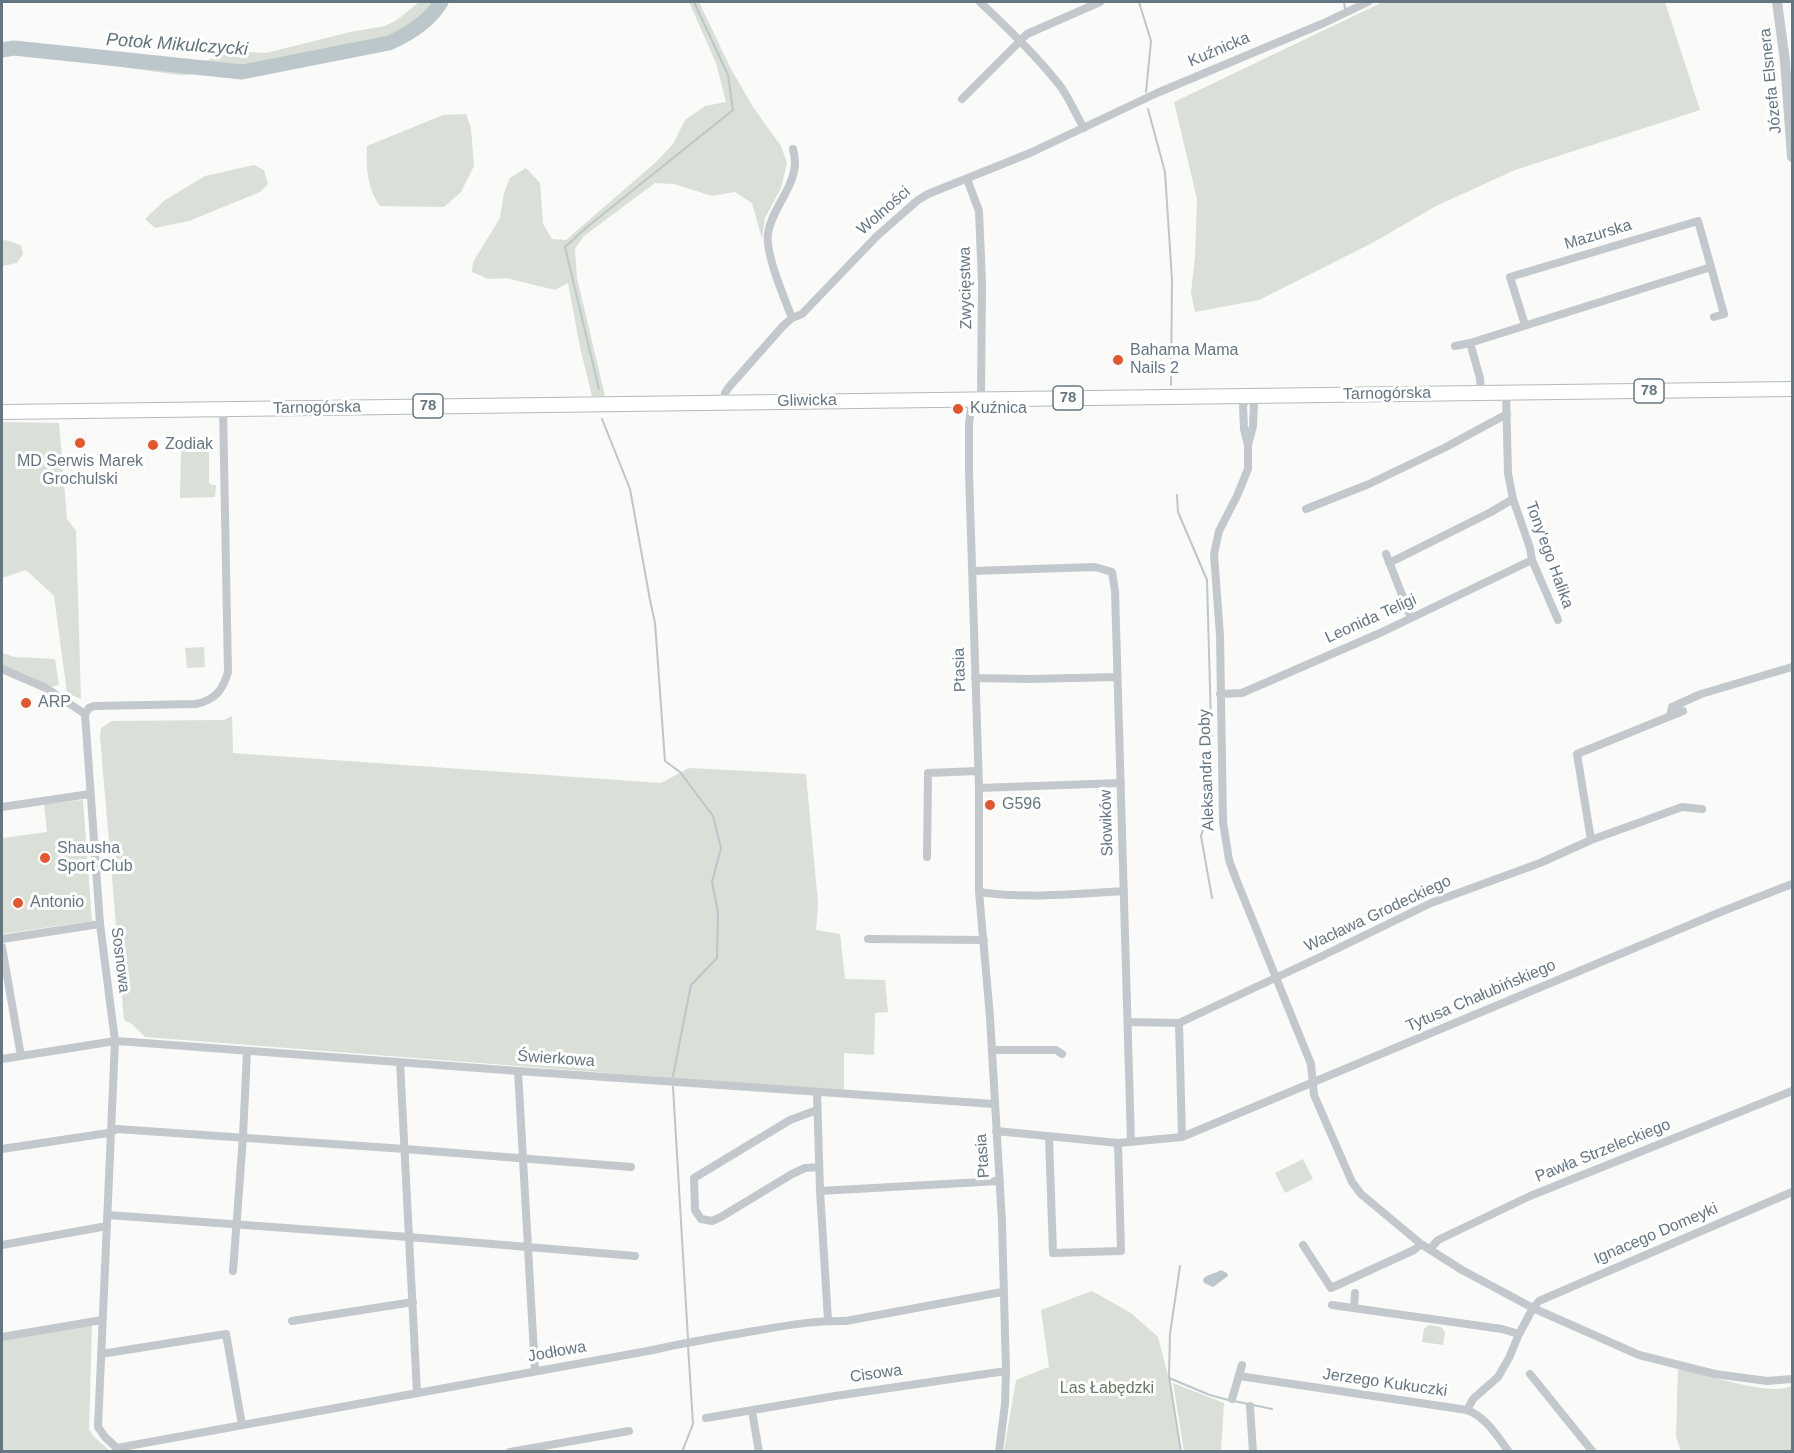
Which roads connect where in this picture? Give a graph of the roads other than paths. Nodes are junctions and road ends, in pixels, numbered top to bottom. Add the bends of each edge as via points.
1 (980, 2) edge
2 (1100, 2) edge
3 (1368, 2) edge
4 (1777, 2) edge
5 (1020, 41) junction
6 (962, 99) dead end
7 (1084, 128) junction
8 (793, 149) dead end
9 (1792, 158) edge
10 (967, 179) junction
11 (1711, 267) junction
12 (1714, 317) dead end
13 (792, 318) junction
14 (1525, 325) junction
15 (1470, 343) junction
16 (1455, 346) dead end
17 (1792, 389) edge
18 (1506, 392) junction
19 (1481, 393) junction
20 (1248, 397) junction
21 (977, 399) junction
22 (724, 402) junction
23 (633, 403) joint
24 (223, 409) junction
25 (2, 412) edge
26 (1507, 414) junction
27 (1513, 499) junction
28 (1306, 510) dead end
29 (1386, 554) dead end
30 (1532, 560) junction
31 (1389, 563) junction
32 (972, 571) junction
33 (1411, 618) junction
34 (1558, 620) dead end
35 (1792, 667) edge
36 (2, 669) edge
37 (1117, 677) junction
38 (975, 678) junction
39 (1220, 694) junction
40 (1683, 711) dead end
41 (85, 714) junction
42 (1670, 716) junction
43 (978, 771) junction
44 (1121, 783) junction
45 (979, 788) junction
46 (90, 794) junction
47 (2, 807) edge
48 (1702, 809) dead end
49 (1591, 840) junction
50 (927, 857) dead end
51 (1792, 884) edge
52 (1124, 891) junction
53 (980, 892) junction
54 (100, 924) junction
55 (2, 939) edge
56 (868, 939) dead end
57 (984, 940) junction
58 (2, 946) edge
59 (1277, 978) junction
60 (1128, 1022) junction
61 (1179, 1023) junction
62 (115, 1041) junction
63 (992, 1050) junction
64 (247, 1051) junction
65 (1062, 1054) dead end
66 (21, 1056) junction
67 (2, 1059) edge
68 (400, 1062) junction
69 (519, 1071) junction
70 (1312, 1084) junction
71 (1792, 1091) edge
72 (817, 1092) junction
73 (994, 1104) junction
74 (817, 1110) junction
75 (112, 1131) junction
76 (996, 1131) junction
77 (243, 1137) junction
78 (1049, 1137) junction
79 (1182, 1137) junction
80 (1131, 1142) junction
81 (1118, 1143) junction
82 (2, 1149) edge
83 (405, 1149) junction
84 (524, 1158) junction
85 (631, 1167) dead end
86 (819, 1167) junction
87 (1000, 1181) junction
88 (820, 1191) junction
89 (1792, 1192) edge
90 (108, 1215) junction
91 (237, 1224) junction
92 (107, 1226) junction
93 (409, 1237) junction
94 (1421, 1244) junction
95 (2, 1245) edge
96 (1303, 1245) dead end
97 (528, 1246) junction
98 (1431, 1249) junction
99 (635, 1256) dead end
100 (233, 1271) dead end
101 (1002, 1292) junction
102 (1356, 1293) dead end
103 (412, 1302) junction
104 (1332, 1305) dead end
105 (1354, 1308) junction
106 (1533, 1308) junction
107 (102, 1320) junction
108 (828, 1320) junction
109 (292, 1321) dead end
110 (1519, 1334) junction
111 (2, 1337) edge
112 (101, 1354) junction
113 (1242, 1365) dead end
114 (535, 1371) junction
115 (1006, 1371) junction
116 (1530, 1374) dead end
117 (1239, 1376) junction
118 (1792, 1379) edge
119 (417, 1393) junction
120 (1232, 1399) dead end
121 (1250, 1406) dead end
122 (1467, 1410) junction
123 (752, 1411) junction
124 (706, 1418) dead end
125 (242, 1425) junction
126 (629, 1431) dead end
127 (119, 1450) edge
128 (510, 1452) edge
129 (759, 1452) edge
130 (999, 1452) edge
131 (1254, 1452) edge
132 (1509, 1452) edge
133 (1593, 1452) edge

1 - 5 street
2 - 5 street via 1027,34
3 - 7 street, Kuźnicka
4 - 9 street, Józefa Elsnera
5 - 6 street
5 - 7 street via 1062,89
7 - 10 street, Wolności
8 - 13 street via 795,163 790,183 771,219 768,236
10 - 13 street, Wolności via 918,200 877,236 802,314
10 - 21 street, Zwycięstwa via 979,211 982,283
11 - 12 street, Mazurska via 1724,314
11 - 14 street
11 - 14 street, Mazurska via 1698,221 1510,277
13 - 22 street, Wolności via 729,387
14 - 15 street
15 - 16 street
15 - 19 street
17 - 18 main road, Tarnogórska / 78
18 - 19 main road, Tarnogórska / 78
18 - 26 street, Tony'ego Halika
19 - 20 main road, Tarnogórska / 78
20 - 21 main road, Tarnogórska / 78
20 - 39 street, Aleksandra Doby via 1243,405 1248,469 1219,531 1214,554
21 - 22 main road, Gliwicka / 78
21 - 32 street, Ptasia via 969,424
22 - 23 main road, Gliwicka / 78
23 - 24 main road, Tarnogórska / 78
24 - 25 main road, Tarnogórska / 78
24 - 41 street via 228,672 225,685 207,701 196,704 94,706
26 - 27 street, Tony'ego Halika via 1508,473
26 - 28 street via 1369,484
27 - 30 street, Tony'ego Halika
27 - 31 street
29 - 31 street
30 - 33 street, Leonida Teligi
30 - 34 street, Tony'ego Halika
31 - 33 street
32 - 37 street, Słowików via 1095,567 1112,572
32 - 38 street, Ptasia
33 - 39 street, Leonida Teligi via 1242,693
35 - 42 street via 1701,694 1672,707
36 - 41 street via 46,688
37 - 38 street
37 - 44 street, Słowików
38 - 43 street, Ptasia
39 - 59 street, Aleksandra Doby via 1226,841 1236,879
40 - 42 street
41 - 46 street, Sosnowa
42 - 49 street via 1577,754
43 - 45 street, Ptasia
43 - 50 street via 928,773
44 - 45 street
44 - 52 street, Słowików
45 - 53 street, Ptasia
46 - 47 street
46 - 54 street, Sosnowa
48 - 49 street, Wacława Grodeckiego via 1682,807
49 - 59 street, Wacława Grodeckiego via 1431,903
51 - 70 street, Tytusa Chałubińskiego
52 - 53 street via 1002,896
52 - 60 street, Słowików
53 - 57 street, Ptasia
54 - 55 street
54 - 62 street, Sosnowa
56 - 57 street
57 - 63 street, Ptasia
58 - 66 street
59 - 61 street, Wacława Grodeckiego
59 - 70 street, Aleksandra Doby via 1311,1064
60 - 61 street
60 - 80 street, Słowików
61 - 79 street
62 - 64 street, Świerkowa
62 - 66 street, Świerkowa
62 - 75 street, Sosnowa
63 - 65 street via 1056,1050
63 - 73 street, Ptasia
64 - 68 street, Świerkowa
64 - 77 street
66 - 67 street, Świerkowa
68 - 69 street, Świerkowa
68 - 83 street
69 - 72 street, Świerkowa
69 - 84 street
70 - 79 street, Tytusa Chałubińskiego
70 - 94 street via 1352,1182
71 - 98 street, Pawła Strzeleckiego via 1530,1196 1438,1240
72 - 73 street, Świerkowa
72 - 74 street
73 - 76 street, Ptasia
74 - 86 street
74 - 86 street via 790,1120 694,1178 695,1210 701,1219 712,1221 792,1174
75 - 77 street
75 - 82 street
75 - 90 street, Sosnowa
76 - 78 street, Tytusa Chałubińskiego
76 - 87 street, Ptasia
77 - 83 street
77 - 91 street
78 - 81 street, Tytusa Chałubińskiego
78 - 81 street via 1053,1253 1121,1251
79 - 80 street, Tytusa Chałubińskiego
80 - 81 street, Tytusa Chałubińskiego
83 - 84 street
83 - 93 street
84 - 85 street
84 - 97 street
86 - 88 street
87 - 88 street
87 - 101 street, Ptasia
88 - 108 street
89 - 106 street, Ignacego Domeyki via 1539,1301
90 - 91 street
90 - 92 street, Sosnowa
91 - 93 street
91 - 100 street
92 - 95 street
92 - 107 street, Sosnowa
93 - 97 street
93 - 103 street
94 - 96 street via 1331,1288
94 - 98 street
97 - 99 street
97 - 114 street
98 - 106 street
101 - 108 street, Jodłowa
101 - 115 street, Ptasia
102 - 105 street
103 - 109 street
103 - 119 street
104 - 105 street
105 - 110 street
106 - 110 street
106 - 118 street via 1639,1355 1715,1374 1767,1381
107 - 111 street
107 - 112 street, Sosnowa
108 - 114 street, Jodłowa
110 - 122 street via 1498,1377 1473,1399
112 - 125 street via 226,1334
112 - 127 street, Sosnowa via 98,1427
113 - 117 street
114 - 119 street, Jodłowa
115 - 123 street, Cisowa
115 - 130 street, Ptasia
116 - 133 street
117 - 120 street
117 - 122 street, Jerzego Kukuczki
119 - 125 street, Jodłowa
121 - 131 street
122 - 132 street, Jerzego Kukuczki via 1483,1419
123 - 124 street, Cisowa
123 - 129 street
125 - 127 street, Jodłowa
126 - 128 street

